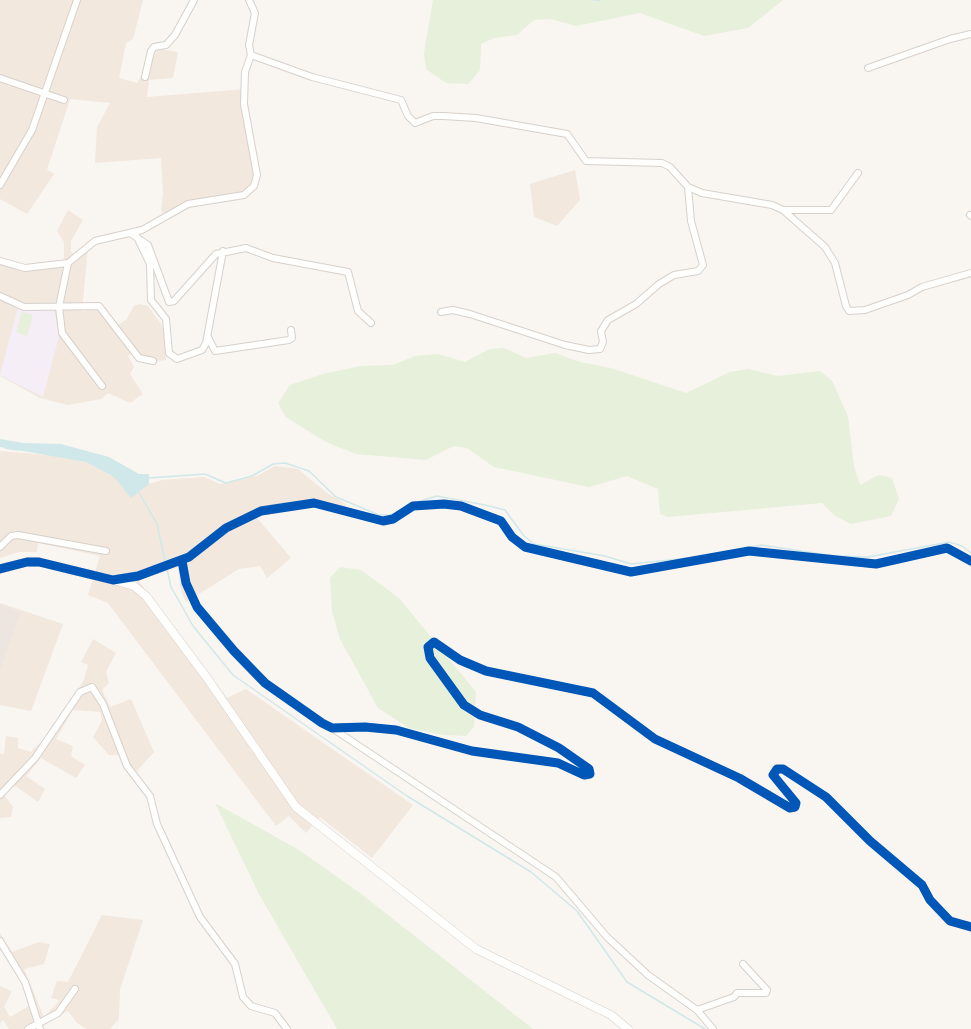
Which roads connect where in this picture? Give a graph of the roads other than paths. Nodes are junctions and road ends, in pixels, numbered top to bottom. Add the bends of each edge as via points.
1 (77, 0) edge
2 (194, 0) edge
3 (249, 0) edge
4 (971, 34) edge
5 (251, 56) junction
6 (868, 68) dead end
7 (145, 77) dead end
8 (0, 78) edge
9 (46, 94) junction
10 (64, 100) dead end
11 (858, 173) dead end
12 (0, 185) edge
13 (688, 187) junction
14 (783, 210) junction
15 (133, 235) junction
16 (223, 251) junction
17 (0, 261) edge
18 (68, 263) junction
19 (971, 273) edge
20 (0, 296) edge
21 (59, 307) junction
22 (441, 312) dead end
23 (371, 322) dead end
24 (291, 330) dead end
25 (208, 336) junction
26 (153, 361) dead end
27 (102, 386) dead end
28 (284, 507) joint
29 (0, 547) edge
30 (106, 551) dead end
31 (971, 561) edge
32 (180, 562) junction
33 (0, 569) edge
34 (113, 580) junction
35 (332, 728) junction
36 (0, 795) edge
37 (971, 927) edge
38 (0, 941) edge
39 (743, 964) dead end
40 (75, 988) dead end
41 (697, 1010) junction
42 (614, 1017) junction
43 (40, 1026) edge
44 (28, 1029) edge
45 (287, 1029) edge
46 (620, 1029) edge
47 (628, 1029) edge
48 (713, 1029) edge

1 - 9 street
2 - 7 street via 175,35 166,45 151,51
3 - 5 street via 255,13 249,45
4 - 6 street
5 - 13 street via 401,100 415,123 433,116 454,117 567,134 586,161 662,163
5 - 15 street via 245,72 244,104 257,174 254,186 244,195 188,204
8 - 9 street
9 - 10 street
9 - 12 street via 32,130
11 - 14 street via 831,210
13 - 14 street
13 - 22 street via 691,220 703,265 698,271 674,275 608,320 601,331 600,348 566,345 453,310
14 - 19 street via 825,247 838,273 846,306 854,313
15 - 16 street via 148,245 169,302
15 - 18 street via 95,241
15 - 25 street via 150,264 151,300 168,325 169,353 177,359 202,350
16 - 23 street via 246,248 273,258 344,270 350,274 358,311
16 - 25 street
17 - 18 street via 25,268
18 - 21 street
20 - 21 street via 24,307
21 - 26 street via 99,306 139,358
21 - 27 street via 62,333
24 - 25 street via 290,340 215,351
28 - 31 street via 314,502 383,521 413,506 460,506 501,520 512,537 525,547 631,572 749,551 876,564 947,548
28 - 32 street via 261,511 226,528
29 - 30 street via 11,536 18,535
32 - 34 street
32 - 35 street via 197,607 234,651 265,683
33 - 34 street via 39,562
34 - 42 street via 134,586 146,596 296,807 476,949
35 - 37 street via 396,730 472,752 558,763 590,774 589,769 559,748 518,726 480,715 464,705 430,658 428,647 434,642 460,660 486,671 593,693 655,739 738,778 790,808 795,807 796,803 773,775 777,769 783,769 826,797 891,861 922,885 950,921
35 - 41 street via 555,877 625,955
36 - 45 street via 35,758 80,692 92,687 98,692 127,766 150,796 157,824 200,917 235,964 243,997 251,1006 274,1013
38 - 43 street via 25,982
39 - 41 street via 766,993 737,993
40 - 43 street via 58,1013
41 - 48 street
42 - 46 street
42 - 47 street
43 - 44 street

